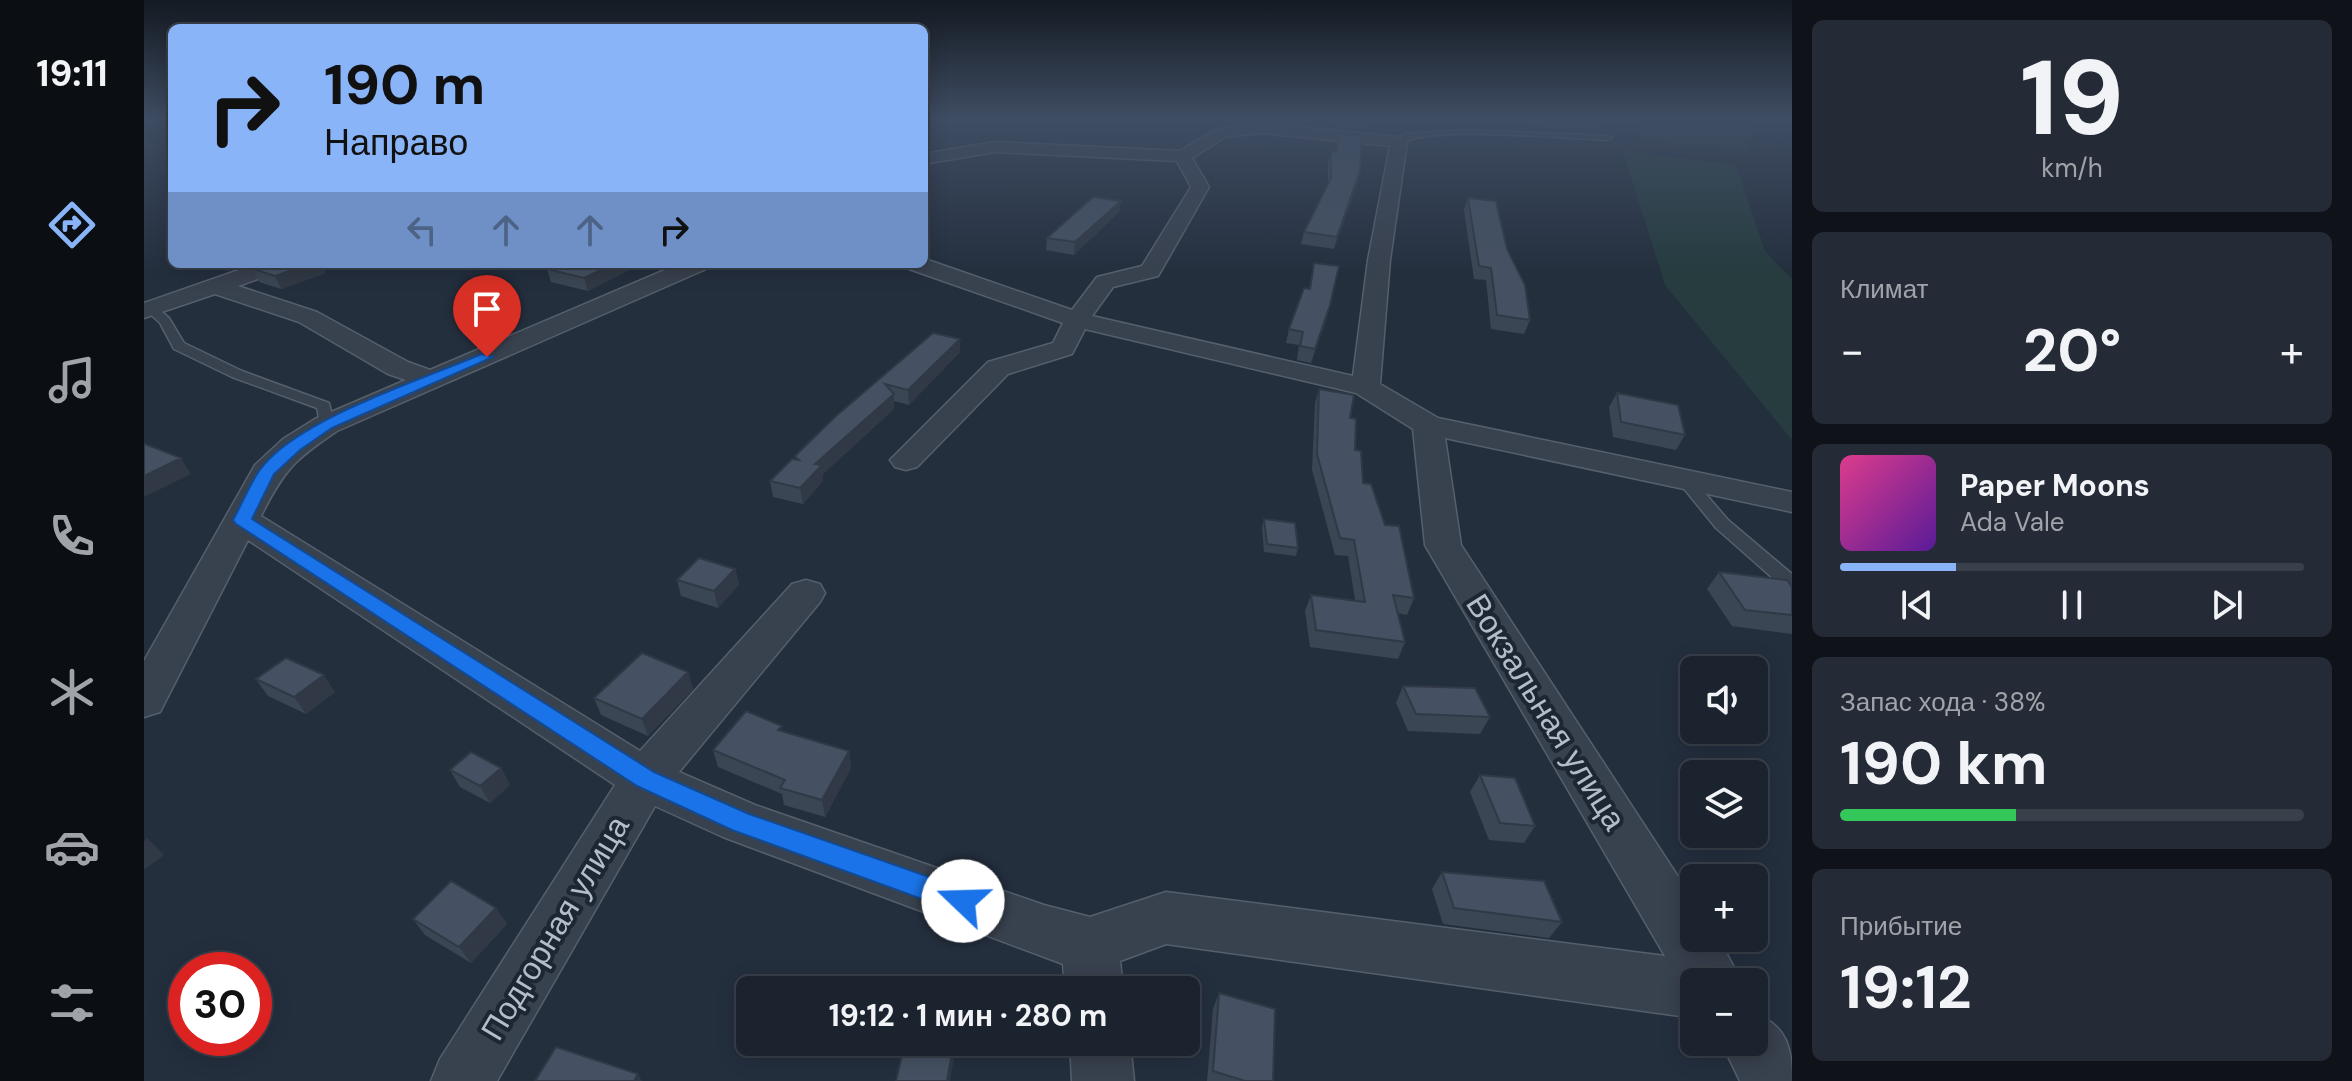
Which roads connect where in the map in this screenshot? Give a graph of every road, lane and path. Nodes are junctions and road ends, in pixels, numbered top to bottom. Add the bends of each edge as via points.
1 (1191, 170) edge
2 (1394, 170) edge
3 (267, 268) edge
4 (689, 268) edge
5 (928, 268) edge
6 (215, 286) junction
7 (148, 310) edge
8 (1077, 320) junction
9 (434, 380) junction
10 (1366, 387) junction
11 (326, 425) junction
12 (1428, 425) junction
13 (906, 460) dead end
14 (1685, 480) junction
15 (1792, 502) edge
16 (242, 520) junction
17 (1792, 584) edge
18 (806, 593) dead end
19 (144, 700) edge
20 (645, 779) junction
21 (1092, 967) edge
22 (1704, 968) edge
23 (1680, 987) edge
24 (1101, 1056) edge
25 (1760, 1056) edge
26 (462, 1081) edge
27 (1103, 1081) edge
28 (1775, 1081) edge

1 - 8 street via 1200,187 1150,271 1105,282
2 - 10 street
3 - 6 street
4 - 9 street
5 - 8 street
6 - 7 street
6 - 9 street via 308,317 398,368
7 - 11 lane via 165,321 179,346 324,406
8 - 10 street
8 - 13 street via 1063,348 998,368
9 - 11 street
10 - 12 street
11 - 16 street via 267,472
12 - 14 street
12 - 22 street, Вокзальная улица via 1443,545
14 - 15 street
14 - 17 lane via 1722,524
16 - 19 street
16 - 20 street
18 - 20 street, Подгорная улица
20 - 21 street via 741,822 1044,932
20 - 26 street, Подгорная улица
21 - 23 street via 1166,918
24 - 27 street
25 - 28 street

